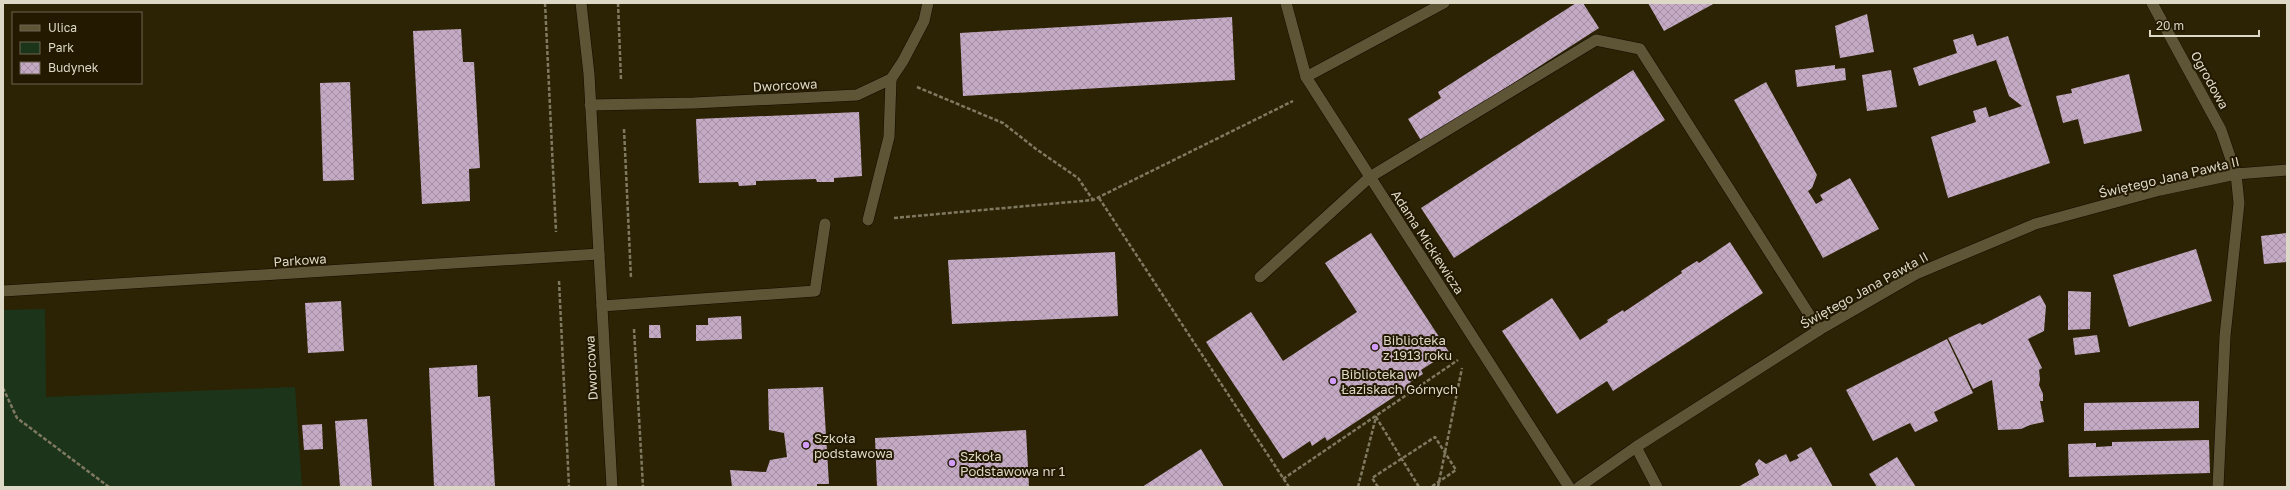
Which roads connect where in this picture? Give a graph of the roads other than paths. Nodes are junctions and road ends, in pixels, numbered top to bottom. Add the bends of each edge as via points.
1 (581, 3) edge
2 (928, 3) edge
3 (1286, 3) edge
4 (1444, 3) edge
5 (2152, 3) edge
6 (1306, 77) junction
7 (891, 79) junction
8 (590, 105) junction
9 (2287, 170) edge
10 (2236, 174) junction
11 (1370, 177) junction
12 (868, 220) road end
13 (825, 224) dead end
14 (599, 254) junction
15 (1260, 277) dead end
16 (3, 291) edge
17 (602, 306) junction
18 (1819, 330) junction
19 (1636, 448) junction
20 (612, 487) edge
21 (1569, 487) edge
22 (1579, 487) edge
23 (1657, 487) edge
24 (2218, 487) edge

1 - 8 street, Dworcowa
2 - 7 street via 924,21
3 - 6 street, Adama Mickiewicza
4 - 6 street
5 - 10 street, Ogrodowa via 2222,130
6 - 11 street, Adama Mickiewicza
7 - 8 street, Dworcowa via 857,95
7 - 12 street via 889,138
8 - 14 street, Dworcowa
9 - 10 street, Świętego Jana Pawła II
10 - 18 street, Świętego Jana Pawła II via 2160,190 2035,224 1916,274
10 - 24 street, Ogrodowa via 2239,203 2225,336
11 - 15 street
11 - 18 street via 1596,40 1640,49
11 - 21 street, Adama Mickiewicza
13 - 17 street via 815,291
14 - 16 street, Parkowa
14 - 17 street, Dworcowa
17 - 20 street, Dworcowa
18 - 19 street, Świętego Jana Pawła II
19 - 22 street, Świętego Jana Pawła II
19 - 23 street

